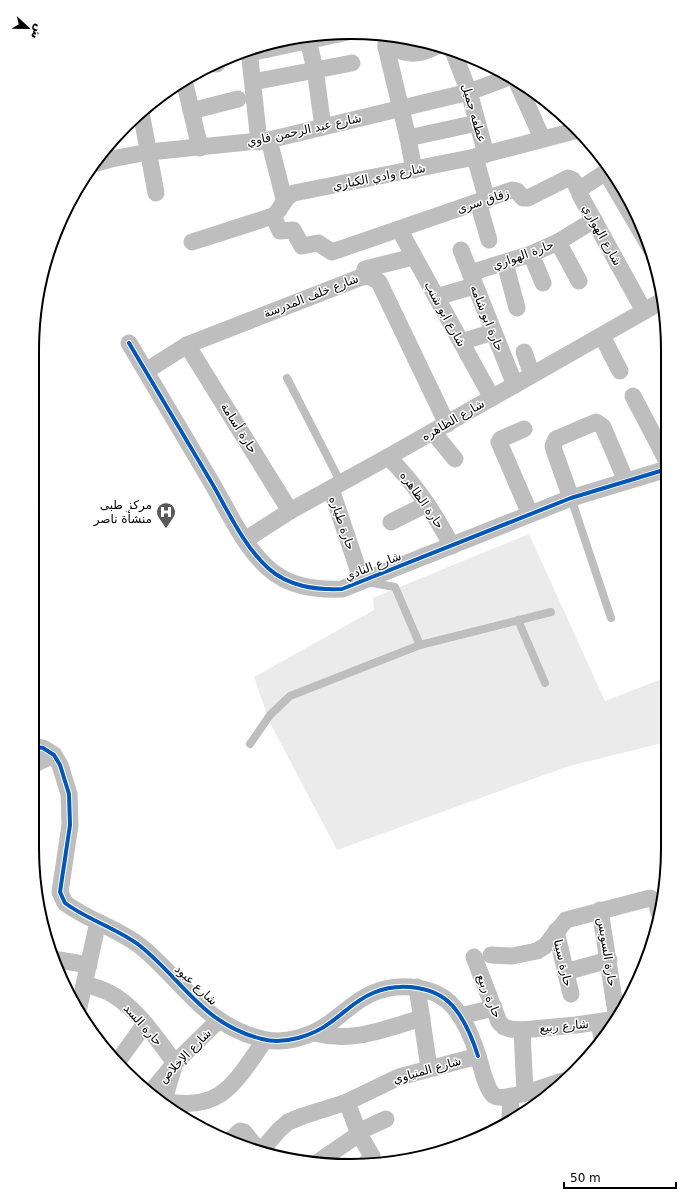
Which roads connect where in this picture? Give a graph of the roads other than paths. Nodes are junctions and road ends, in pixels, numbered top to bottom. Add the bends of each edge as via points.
1 (386, 41) edge
2 (309, 42) edge
3 (387, 42) edge
4 (427, 49) edge
5 (250, 56) edge
6 (457, 59) edge
7 (352, 63) dead end
8 (315, 69) junction
9 (501, 78) edge
10 (252, 82) junction
11 (470, 83) junction
12 (185, 86) edge
13 (520, 89) edge
14 (238, 99) dead end
15 (401, 109) junction
16 (191, 111) junction
17 (142, 119) edge
18 (477, 122) junction
19 (323, 127) junction
20 (571, 131) edge
21 (408, 138) junction
22 (542, 138) junction
23 (264, 141) junction
24 (200, 148) junction
25 (149, 152) junction
26 (109, 153) edge
27 (480, 155) junction
28 (414, 170) junction
29 (606, 173) edge
30 (579, 191) junction
31 (156, 193) dead end
32 (284, 199) junction
33 (482, 201) junction
34 (274, 216) junction
35 (594, 220) junction
36 (399, 229) junction
37 (489, 240) dead end
38 (192, 242) dead end
39 (558, 242) junction
40 (461, 250) dead end
41 (531, 254) junction
42 (413, 257) junction
43 (505, 263) junction
44 (364, 276) junction
45 (472, 280) junction
46 (578, 281) dead end
47 (543, 283) dead end
48 (436, 297) junction
49 (657, 304) edge
50 (517, 308) dead end
51 (644, 311) junction
52 (493, 332) junction
53 (602, 336) junction
54 (461, 342) junction
55 (129, 343) dead end
56 (187, 345) junction
57 (524, 352) dead end
58 (146, 371) junction
59 (620, 371) dead end
60 (532, 375) junction
61 (287, 378) dead end
62 (515, 385) junction
63 (633, 396) dead end
64 (492, 398) junction
65 (440, 428) junction
66 (524, 429) dead end
67 (661, 450) edge
68 (388, 457) junction
69 (455, 459) dead end
70 (661, 471) edge
71 (626, 481) junction
72 (336, 486) junction
73 (571, 498) junction
74 (427, 504) junction
75 (290, 511) junction
76 (530, 514) junction
77 (391, 522) dead end
78 (245, 540) junction
79 (452, 546) junction
80 (362, 581) junction
81 (551, 612) dead end
82 (611, 618) dead end
83 (518, 620) junction
84 (420, 645) junction
85 (545, 683) dead end
86 (250, 744) dead end
87 (39, 747) edge
88 (54, 755) junction
89 (39, 762) edge
90 (656, 902) edge
91 (600, 910) junction
92 (98, 922) junction
93 (556, 931) junction
94 (491, 955) dead end
95 (474, 957) dead end
96 (60, 960) edge
97 (609, 960) junction
98 (88, 965) junction
99 (565, 972) junction
100 (85, 984) junction
101 (417, 987) junction
102 (571, 994) dead end
103 (80, 1002) edge
104 (494, 1008) junction
105 (616, 1010) edge
106 (460, 1016) junction
107 (422, 1018) junction
108 (220, 1020) junction
109 (146, 1024) junction
110 (516, 1029) junction
111 (601, 1030) edge
112 (314, 1033) junction
113 (265, 1040) junction
114 (478, 1056) junction
115 (120, 1058) edge
116 (175, 1063) junction
117 (429, 1068) junction
118 (553, 1084) edge
119 (518, 1094) junction
120 (161, 1095) edge
121 (170, 1102) edge
122 (347, 1102) junction
123 (511, 1114) edge
124 (386, 1119) dead end
125 (359, 1133) junction
126 (235, 1136) edge
127 (253, 1143) edge
128 (265, 1146) edge
129 (324, 1157) edge
130 (372, 1158) edge

1 - 15 street
2 - 8 street
3 - 4 street via 408,54 417,54
5 - 10 street
6 - 11 street, عطفه جميل
7 - 8 street
8 - 10 street
8 - 19 street
9 - 11 street, شارع عبد الرحمن فاوي
10 - 23 street
11 - 15 street, شارع عبد الرحمن فاوي
11 - 18 street, عطفه جميل
12 - 16 street
13 - 22 street
14 - 16 street
15 - 19 street, شارع عبد الرحمن فاوي
15 - 21 street
16 - 24 street
17 - 25 street
18 - 21 street
18 - 27 street, عطفه جميل
19 - 23 street, شارع عبد الرحمن فاوي
20 - 22 street, شارع وادي الكباري
21 - 28 street
22 - 27 street, شارع وادي الكباري
23 - 24 street, شارع عبد الرحمن فاوي
23 - 32 street
24 - 25 street, شارع عبد الرحمن فاوي
25 - 26 street, شارع عبد الرحمن فاوي
25 - 31 street
27 - 28 street, شارع وادي الكباري
27 - 33 street, عطفه جميل
28 - 32 street, شارع وادي الكباري via 294,194
29 - 30 street, شارع الهواري
30 - 33 street, زقاق سرى via 573,180 568,178 528,198 523,198 517,191 512,190
30 - 35 street, شارع الهواري
32 - 34 street via 279,212
33 - 36 street, زقاق سرى
33 - 37 street, عطفه جميل
34 - 36 street, زقاق سرى via 280,231 293,230 302,246 318,243 332,252
34 - 38 street
35 - 39 street, حارة الهواري
35 - 51 street, شارع الهواري
36 - 42 street, شارع ابو شنب
39 - 41 street, حارة الهواري
39 - 46 street
40 - 45 street, حارة ابو شامه
41 - 43 street, حارة الهواري
41 - 47 street
42 - 44 street via 365,269
42 - 48 street, شارع ابو شنب
43 - 45 street, حارة الهواري
43 - 50 street
44 - 56 street, شارع خلف المدرسة
44 - 65 street, شارع خلف المدرسة via 379,282
45 - 48 street, حارة الهواري
45 - 52 street, حارة ابو شامه
48 - 54 street, شارع ابو شنب
49 - 51 street, شارع الظاهره
51 - 53 street, شارع الظاهره
52 - 54 street
52 - 62 street, حارة ابو شامه
53 - 59 street
53 - 60 street, شارع الظاهره
54 - 64 street, شارع ابو شنب
55 - 58 street, شارع النادي
56 - 58 street, شارع خلف المدرسة
56 - 75 street, حارة أسامة
57 - 60 street
58 - 78 street, شارع النادي
60 - 62 street, شارع الظاهره
61 - 72 lane
62 - 64 street, شارع الظاهره
63 - 67 street
64 - 65 street, شارع الظاهره
65 - 68 street, شارع الظاهره
65 - 69 street, شارع خلف المدرسة
66 - 76 street via 501,439 499,445
68 - 72 street, شارع الظاهره
68 - 74 street, حارة الظاهره via 404,473
70 - 71 street, شارع النادي
71 - 73 street, شارع النادي
71 - 73 street via 603,427 596,422 554,442 554,450
72 - 75 street, شارع الظاهره
72 - 80 street, حارة طياره
73 - 76 street, شارع النادي
73 - 82 lane
74 - 77 street
74 - 79 street, حارة الظاهره
75 - 78 street, شارع الظاهره
76 - 79 street, شارع النادي
78 - 80 street, شارع النادي via 269,569 285,580 303,587 342,589
79 - 80 street, شارع النادي
80 - 84 lane via 395,587
81 - 83 lane
83 - 84 lane
83 - 85 lane
84 - 86 lane via 290,696 270,714
87 - 88 street
88 - 89 street
88 - 92 street, شارع عبود via 60,765 69,794 70,825 60,892 65,903
90 - 91 street via 650,898
91 - 93 street via 566,920
91 - 97 street, حارة السويس
92 - 98 street
92 - 108 street, شارع عبود via 137,944 157,960 195,1002
93 - 94 street via 545,946 537,951 512,956
93 - 99 street, حارة سينا
95 - 104 street, حارة ربيع
96 - 98 street
97 - 99 street
97 - 105 street, حارة السويس
98 - 100 street
99 - 102 street, حارة سينا
100 - 103 street
100 - 109 street, حارة السد via 108,992 123,1002
101 - 106 street, شارع عبود via 444,999
101 - 107 street
101 - 112 street, شارع عبود via 395,987 373,993 353,1004 331,1023
104 - 106 street
104 - 110 street, حارة ربيع via 499,1022 504,1027
106 - 114 street, شارع عبود
107 - 112 street via 347,1038
107 - 117 street
108 - 113 street, شارع عبود via 241,1033
108 - 116 street, شارع الإخلاص
109 - 115 street
109 - 116 street, حارة السد
110 - 111 street, شارع ربيع
110 - 119 street
112 - 113 street, شارع عبود via 289,1040
113 - 121 street via 236,1080 222,1094 203,1102 183,1105
114 - 117 street, شارع المنياوي
114 - 119 street, شارع المنياوي via 494,1096 500,1098
116 - 120 street, شارع الإخلاص
117 - 122 street, شارع المنياوي via 394,1079
118 - 119 street, شارع المنياوي
119 - 123 street
122 - 125 street
122 - 128 street, شارع المنياوي via 288,1122
124 - 125 street
125 - 129 street
125 - 130 street
126 - 127 street via 240,1131 244,1132

